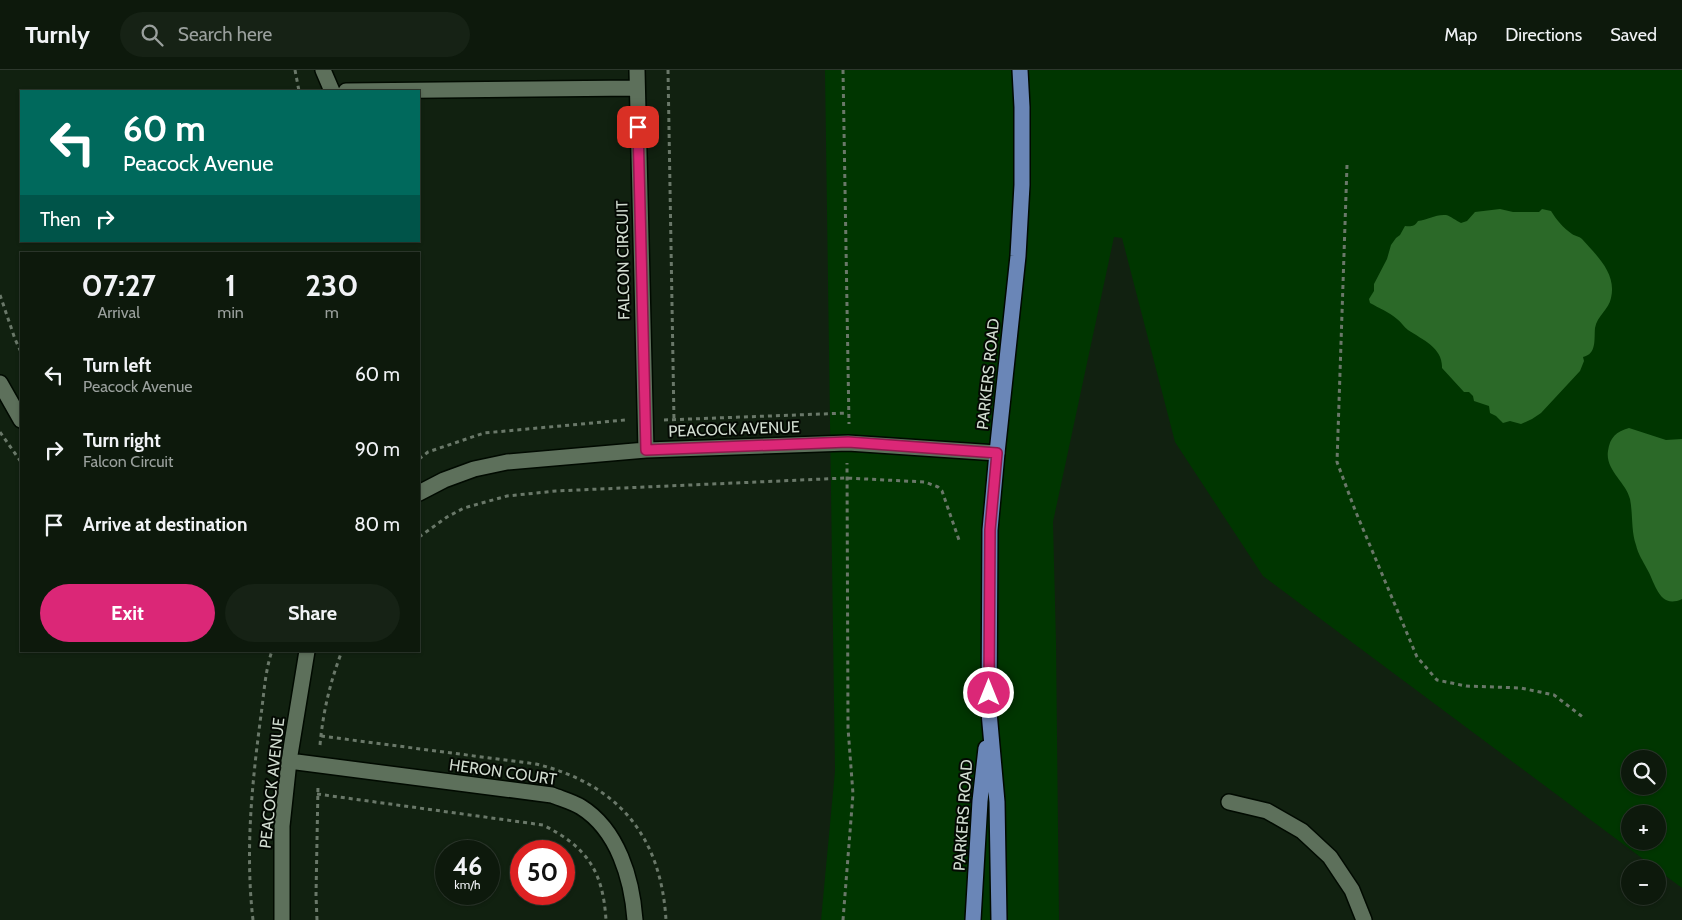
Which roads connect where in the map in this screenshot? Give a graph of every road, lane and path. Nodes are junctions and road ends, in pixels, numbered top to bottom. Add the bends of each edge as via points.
1 (294, 70) edge
2 (323, 70) edge
3 (637, 70) edge
4 (668, 70) edge
5 (843, 70) edge
6 (1020, 70) edge
7 (637, 88) junction
8 (298, 90) edge
9 (332, 90) edge
10 (420, 90) edge
11 (1347, 165) dead end
12 (0, 295) edge
13 (20, 350) edge
14 (0, 383) edge
15 (20, 418) edge
16 (674, 421) dead end
17 (0, 432) edge
18 (848, 442) junction
19 (646, 450) junction
20 (997, 453) junction
21 (20, 461) edge
22 (846, 478) junction
23 (420, 492) edge
24 (420, 537) edge
25 (959, 540) dead end
26 (272, 652) edge
27 (307, 652) edge
28 (989, 712) junction
29 (1584, 718) dead end
30 (289, 761) junction
31 (317, 794) dead end
32 (1229, 802) dead end
33 (253, 920) edge
34 (282, 920) edge
35 (606, 920) edge
36 (635, 920) edge
37 (843, 920) edge
38 (973, 920) edge
39 (999, 920) edge
40 (1364, 920) edge

1 - 8 path
2 - 9 street
3 - 7 street, FALCON CIRCUIT
4 - 16 path
5 - 18 path
6 - 20 main road, PARKERS ROAD via 1022,185 1018,256
7 - 10 street
7 - 19 street, FALCON CIRCUIT
11 - 29 path via 1337,462 1417,657 1437,680 1466,686 1521,688 1554,695
12 - 13 path
14 - 15 street
17 - 21 path
18 - 19 street, PEACOCK AVENUE
18 - 20 street, PEACOCK AVENUE
18 - 22 path
19 - 23 street, PEACOCK AVENUE via 507,462 444,480
20 - 28 main road, PARKERS ROAD via 990,530
22 - 24 path via 507,496 464,508
22 - 25 path via 925,482 938,487 942,490
22 - 37 path via 848,728 853,794
26 - 33 path via 255,759 248,843
27 - 30 street, PEACOCK AVENUE
28 - 38 main road, PARKERS ROAD
28 - 39 main road, PARKERS ROAD via 997,802
30 - 34 street, PEACOCK AVENUE via 282,826
30 - 36 street, HERON COURT via 552,794 581,807 607,830 623,864
31 - 35 path via 543,825 562,834 588,858 605,903
32 - 40 street via 1267,810 1302,831 1330,857 1347,881

